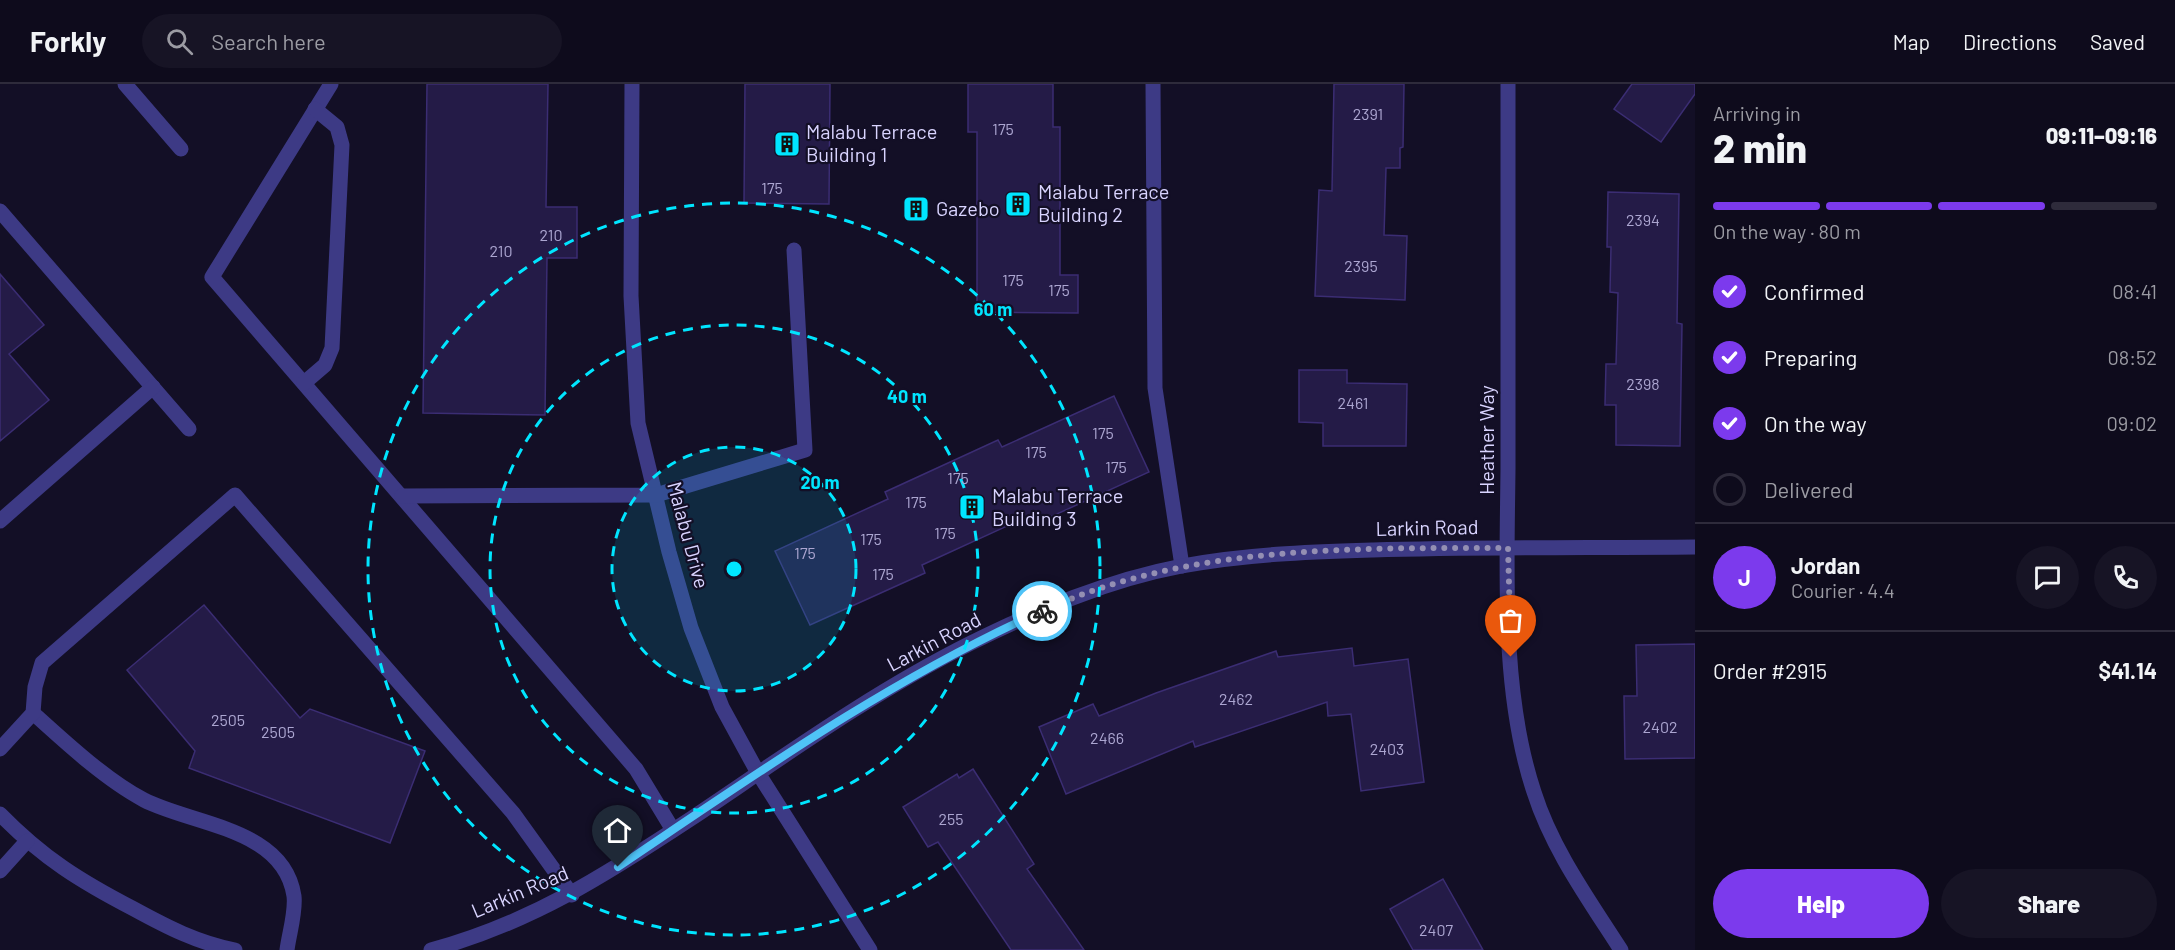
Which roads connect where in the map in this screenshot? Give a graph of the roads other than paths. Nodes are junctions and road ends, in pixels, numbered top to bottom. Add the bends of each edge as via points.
1 (124, 84) edge
2 (331, 84) edge
3 (633, 84) edge
4 (1153, 84) edge
5 (1508, 84) edge
6 (315, 109) junction
7 (181, 149) dead end
8 (0, 212) edge
9 (794, 250) dead end
10 (304, 383) junction
11 (153, 387) junction
12 (189, 429) dead end
13 (656, 495) junction
14 (402, 496) junction
15 (0, 521) edge
16 (1508, 548) junction
17 (1695, 548) edge
18 (1182, 566) junction
19 (33, 713) junction
20 (0, 749) edge
21 (758, 773) junction
22 (0, 814) edge
23 (673, 830) junction
24 (27, 841) junction
25 (0, 871) edge
26 (572, 895) junction
27 (226, 949) edge
28 (287, 950) edge
29 (431, 950) edge
30 (870, 950) edge
31 (1621, 950) edge

1 - 7 street
2 - 6 street
3 - 13 street, Malabu Drive via 631,296 636,388 638,423
4 - 18 street via 1155,388
5 - 16 street, Heather Way
6 - 10 street via 337,127 342,157 332,348 325,365
6 - 10 street via 212,277
8 - 11 street
9 - 13 street via 805,450
10 - 14 street
11 - 12 street
11 - 15 street
13 - 14 street
13 - 21 street, Malabu Drive via 691,628 722,707
14 - 23 street via 636,769
16 - 17 street, Larkin Road
16 - 18 street, Larkin Road via 1325,552
16 - 31 street, Heather Way via 1513,704 1534,793 1569,868
18 - 21 street, Larkin Road via 1112,583 970,644 909,677
19 - 20 street
19 - 26 street via 42,663 235,495 513,813
19 - 28 street via 78,753 144,800 252,841 274,855 288,875 294,898
21 - 23 street, Larkin Road
21 - 30 street, Malabu Drive
22 - 24 street
23 - 26 street, Larkin Road
24 - 25 street
24 - 27 street via 84,884 178,933
26 - 29 street, Larkin Road via 530,915

